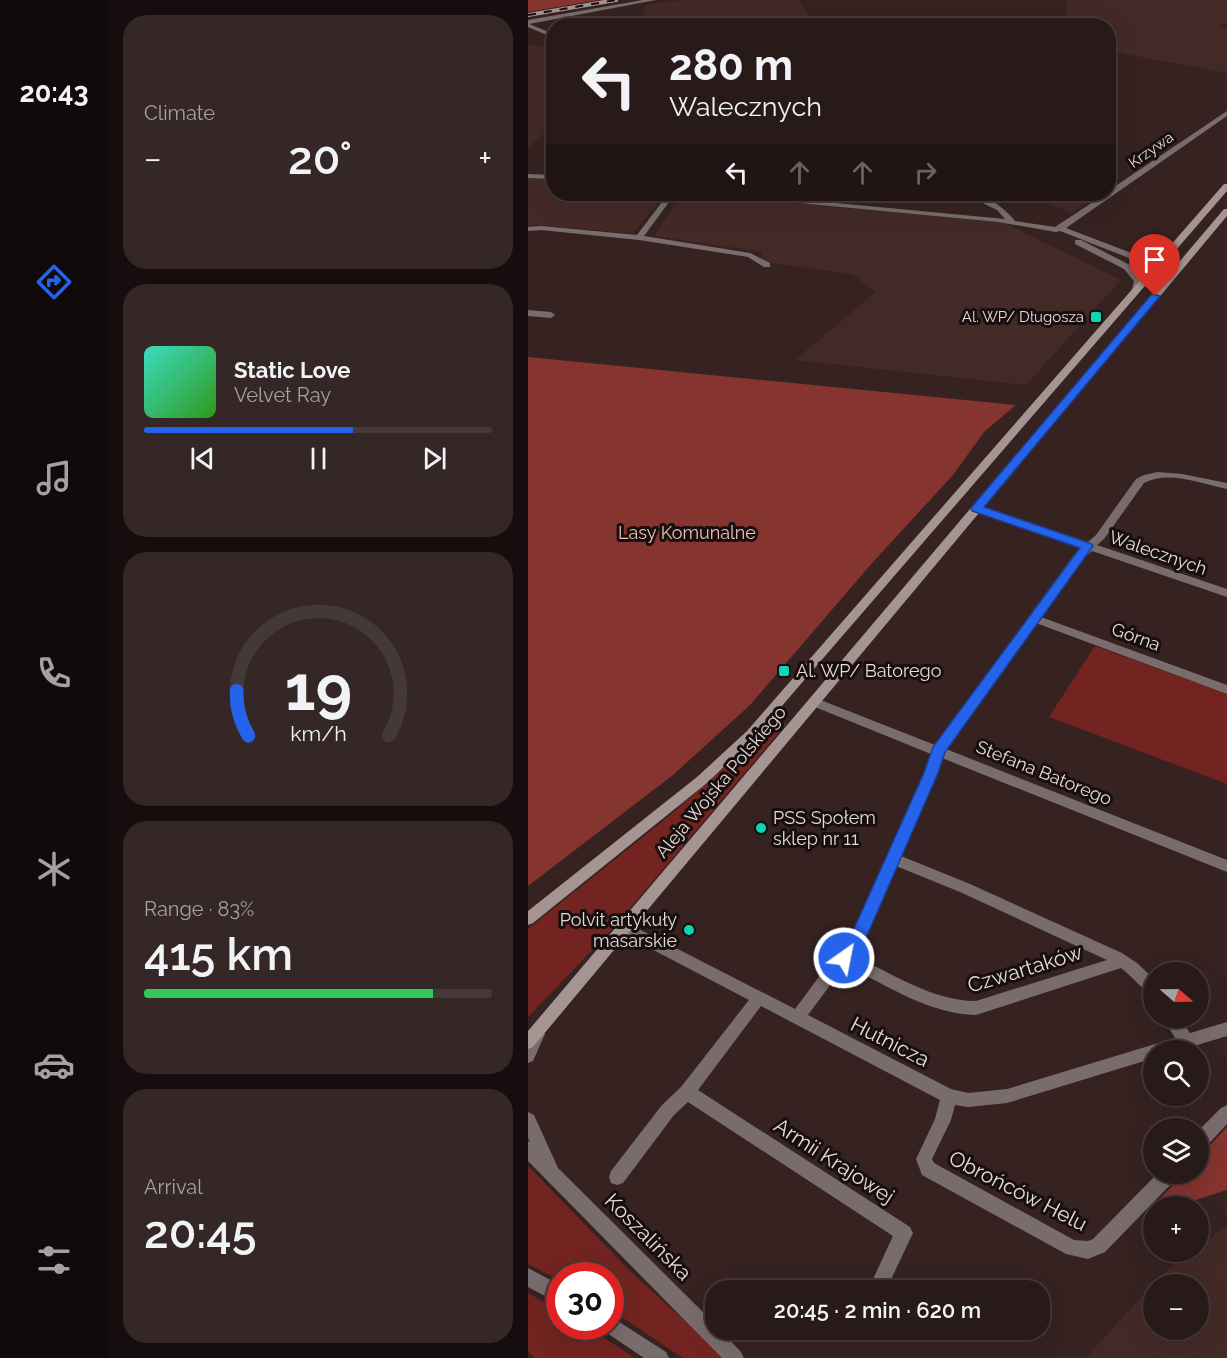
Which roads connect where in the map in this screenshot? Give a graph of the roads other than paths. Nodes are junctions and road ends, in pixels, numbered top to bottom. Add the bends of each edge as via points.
1 (653, 0) edge
2 (559, 18) edge
3 (546, 21) edge
4 (528, 24) edge
5 (546, 32) edge
6 (1227, 113) edge
7 (528, 176) edge
8 (546, 179) edge
9 (1227, 186) edge
10 (1116, 189) edge
11 (665, 201) edge
12 (798, 201) edge
13 (984, 201) edge
14 (1099, 201) edge
15 (1206, 210) junction
16 (1225, 212) edge
17 (1011, 221) junction
18 (528, 229) edge
19 (1058, 229) junction
20 (639, 238) junction
21 (1173, 248) junction
22 (1131, 255) junction
23 (767, 266) dead end
24 (1126, 267) junction
25 (1155, 269) junction
26 (1174, 273) junction
27 (1136, 290) junction
28 (528, 312) edge
29 (551, 315) dead end
30 (992, 456) junction
31 (1014, 463) junction
32 (1227, 486) edge
33 (976, 508) junction
34 (1087, 546) junction
35 (1227, 593) edge
36 (1033, 618) junction
37 (1227, 690) edge
38 (814, 702) junction
39 (938, 750) junction
40 (892, 859) junction
41 (1227, 866) edge
42 (528, 919) edge
43 (624, 928) junction
44 (844, 958) junction
45 (1121, 962) junction
46 (1143, 978) edge
47 (759, 998) junction
48 (797, 1018) junction
49 (539, 1029) junction
50 (1226, 1031) edge
51 (1190, 1040) edge
52 (528, 1042) edge
53 (1143, 1054) edge
54 (528, 1056) edge
55 (687, 1092) junction
56 (949, 1096) junction
57 (1227, 1113) edge
58 (528, 1120) edge
59 (1209, 1132) edge
60 (528, 1149) edge
61 (555, 1176) junction
62 (617, 1177) dead end
63 (1159, 1184) edge
64 (528, 1277) edge
65 (882, 1280) edge
66 (546, 1287) edge
67 (624, 1334) edge
68 (660, 1358) edge
69 (735, 1358) edge

1 - 2 street
3 - 4 street
4 - 5 street
6 - 10 street, Krzywa
7 - 8 street
9 - 15 main road, Aleja Wojska Polskiego
11 - 20 street
12 - 17 street
13 - 17 street via 1000,208
14 - 19 street, Krzywa
15 - 16 main road
15 - 21 main road, Aleja Wojska Polskiego
16 - 26 main road, Aleja Wojska Polskiego
17 - 19 street
18 - 20 street
19 - 22 street
19 - 24 street
20 - 23 street via 750,255
21 - 22 street via 1152,256
21 - 25 main road, Aleja Wojska Polskiego
22 - 25 street
24 - 25 street
24 - 27 street via 1138,281
25 - 26 street
25 - 27 main road, Aleja Wojska Polskiego
26 - 31 main road, Aleja Wojska Polskiego
27 - 30 main road, Aleja Wojska Polskiego
28 - 29 street
30 - 31 main road
30 - 42 main road, Aleja Wojska Polskiego via 735,750
31 - 33 main road, Aleja Wojska Polskiego
32 - 34 street via 1148,475 1100,537
33 - 34 street, Walecznych
33 - 38 main road, Aleja Wojska Polskiego
34 - 35 street, Walecznych
34 - 36 street
36 - 37 street, Górna
36 - 39 street
38 - 39 street, Stefana Batorego
38 - 43 main road, Aleja Wojska Polskiego
39 - 40 street
39 - 41 street, Stefana Batorego
40 - 44 street via 859,935
40 - 45 street via 957,884
43 - 47 street, Hutnicza
43 - 49 main road, Aleja Wojska Polskiego
44 - 45 street, Czwartaków via 965,1010
44 - 48 street
45 - 46 street
47 - 48 street, Hutnicza
47 - 55 street
48 - 56 street, Hutnicza
49 - 52 main road, Aleja Wojska Polskiego
49 - 54 street
50 - 51 street
53 - 56 street, Hutnicza via 1007,1096 968,1100
55 - 62 street via 668,1110
55 - 65 street, Armii Krajowej via 904,1233
56 - 63 street, Obrońców Helu via 943,1120 924,1159 928,1169 1072,1248 1088,1250 1099,1246
57 - 59 street
58 - 61 street
60 - 61 street, Koszalińska
61 - 69 street, Koszalińska
64 - 66 street
67 - 68 street

